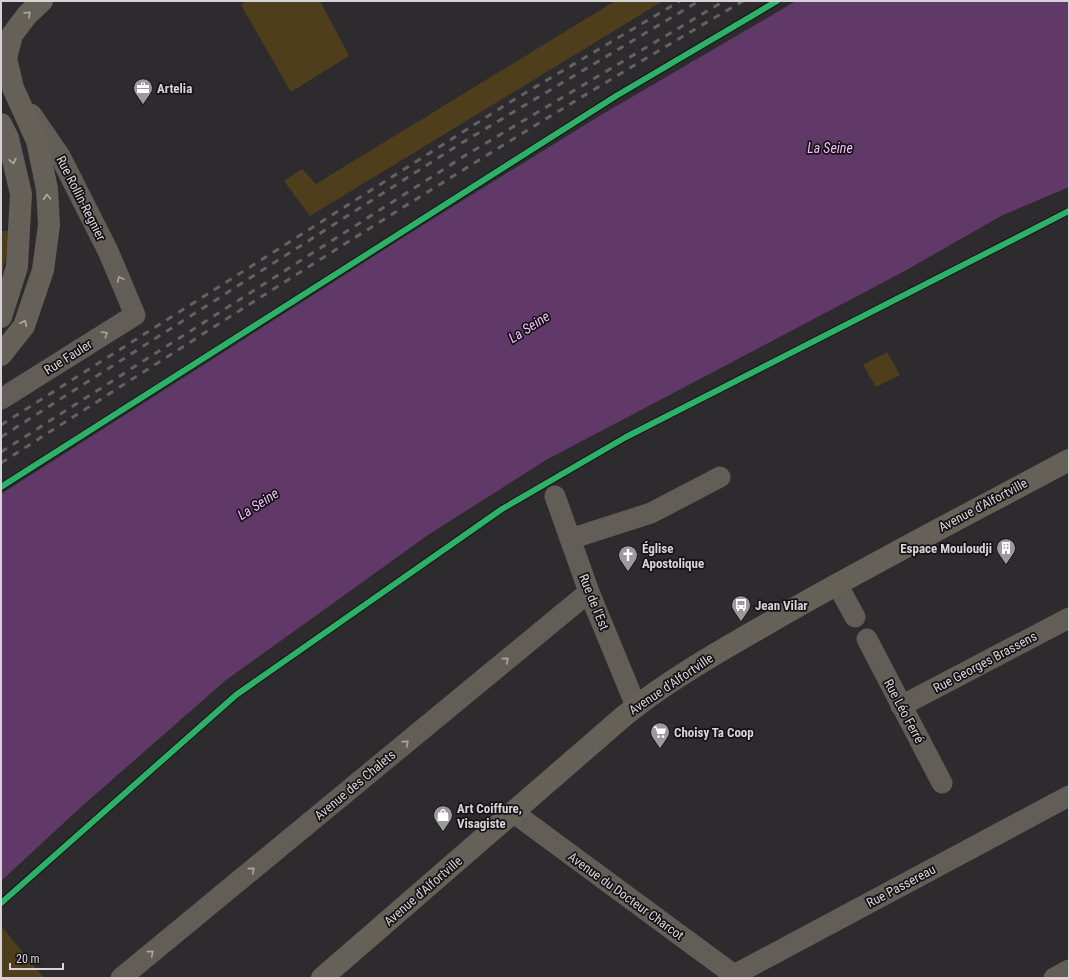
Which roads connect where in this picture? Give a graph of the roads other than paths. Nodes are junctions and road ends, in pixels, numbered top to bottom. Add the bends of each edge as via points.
1 (42, 1) edge
2 (6, 31) edge
3 (13, 88) junction
4 (1, 124) edge
5 (135, 315) joint
6 (1, 317) edge
7 (1, 355) edge
8 (1, 399) edge
9 (1069, 460) edge
10 (720, 477) dead end
11 (555, 496) dead end
12 (570, 540) junction
13 (837, 584) junction
14 (589, 592) junction
15 (855, 617) dead end
16 (1069, 618) edge
17 (867, 639) dead end
18 (636, 706) junction
19 (901, 706) junction
20 (942, 783) dead end
21 (1069, 796) edge
22 (514, 813) junction
23 (1069, 970) edge
24 (736, 977) edge
25 (121, 978) edge
26 (322, 978) edge
27 (1054, 978) edge

2 -> 1 main road
2 - 3 main road via 6,58
5 -> 3 street, Rue Rollin-Regnier via 108,251 60,156
7 -> 3 main road via 24,326 43,270 49,225 47,189 37,141
4 -> 6 main road via 8,138 21,194 17,267
8 -> 5 street, Rue Fauler
9 - 13 main road, Avenue d'Alfortville
10 - 12 street via 651,513
11 - 12 street, Rue de l'Est
12 - 14 street, Rue de l'Est
13 - 15 street
13 - 18 main road, Avenue d'Alfortville via 713,654
14 - 18 street, Rue de l'Est
25 -> 14 street, Avenue des Chalets
16 - 19 street, Rue Georges Brassens
17 - 19 street, Rue Léo Ferré
18 - 22 main road, Avenue d'Alfortville
19 - 20 street, Rue Léo Ferré
21 - 24 street, Rue Passereau
22 - 24 street, Avenue du Docteur Charcot
22 - 26 main road, Avenue d'Alfortville
23 - 27 street

